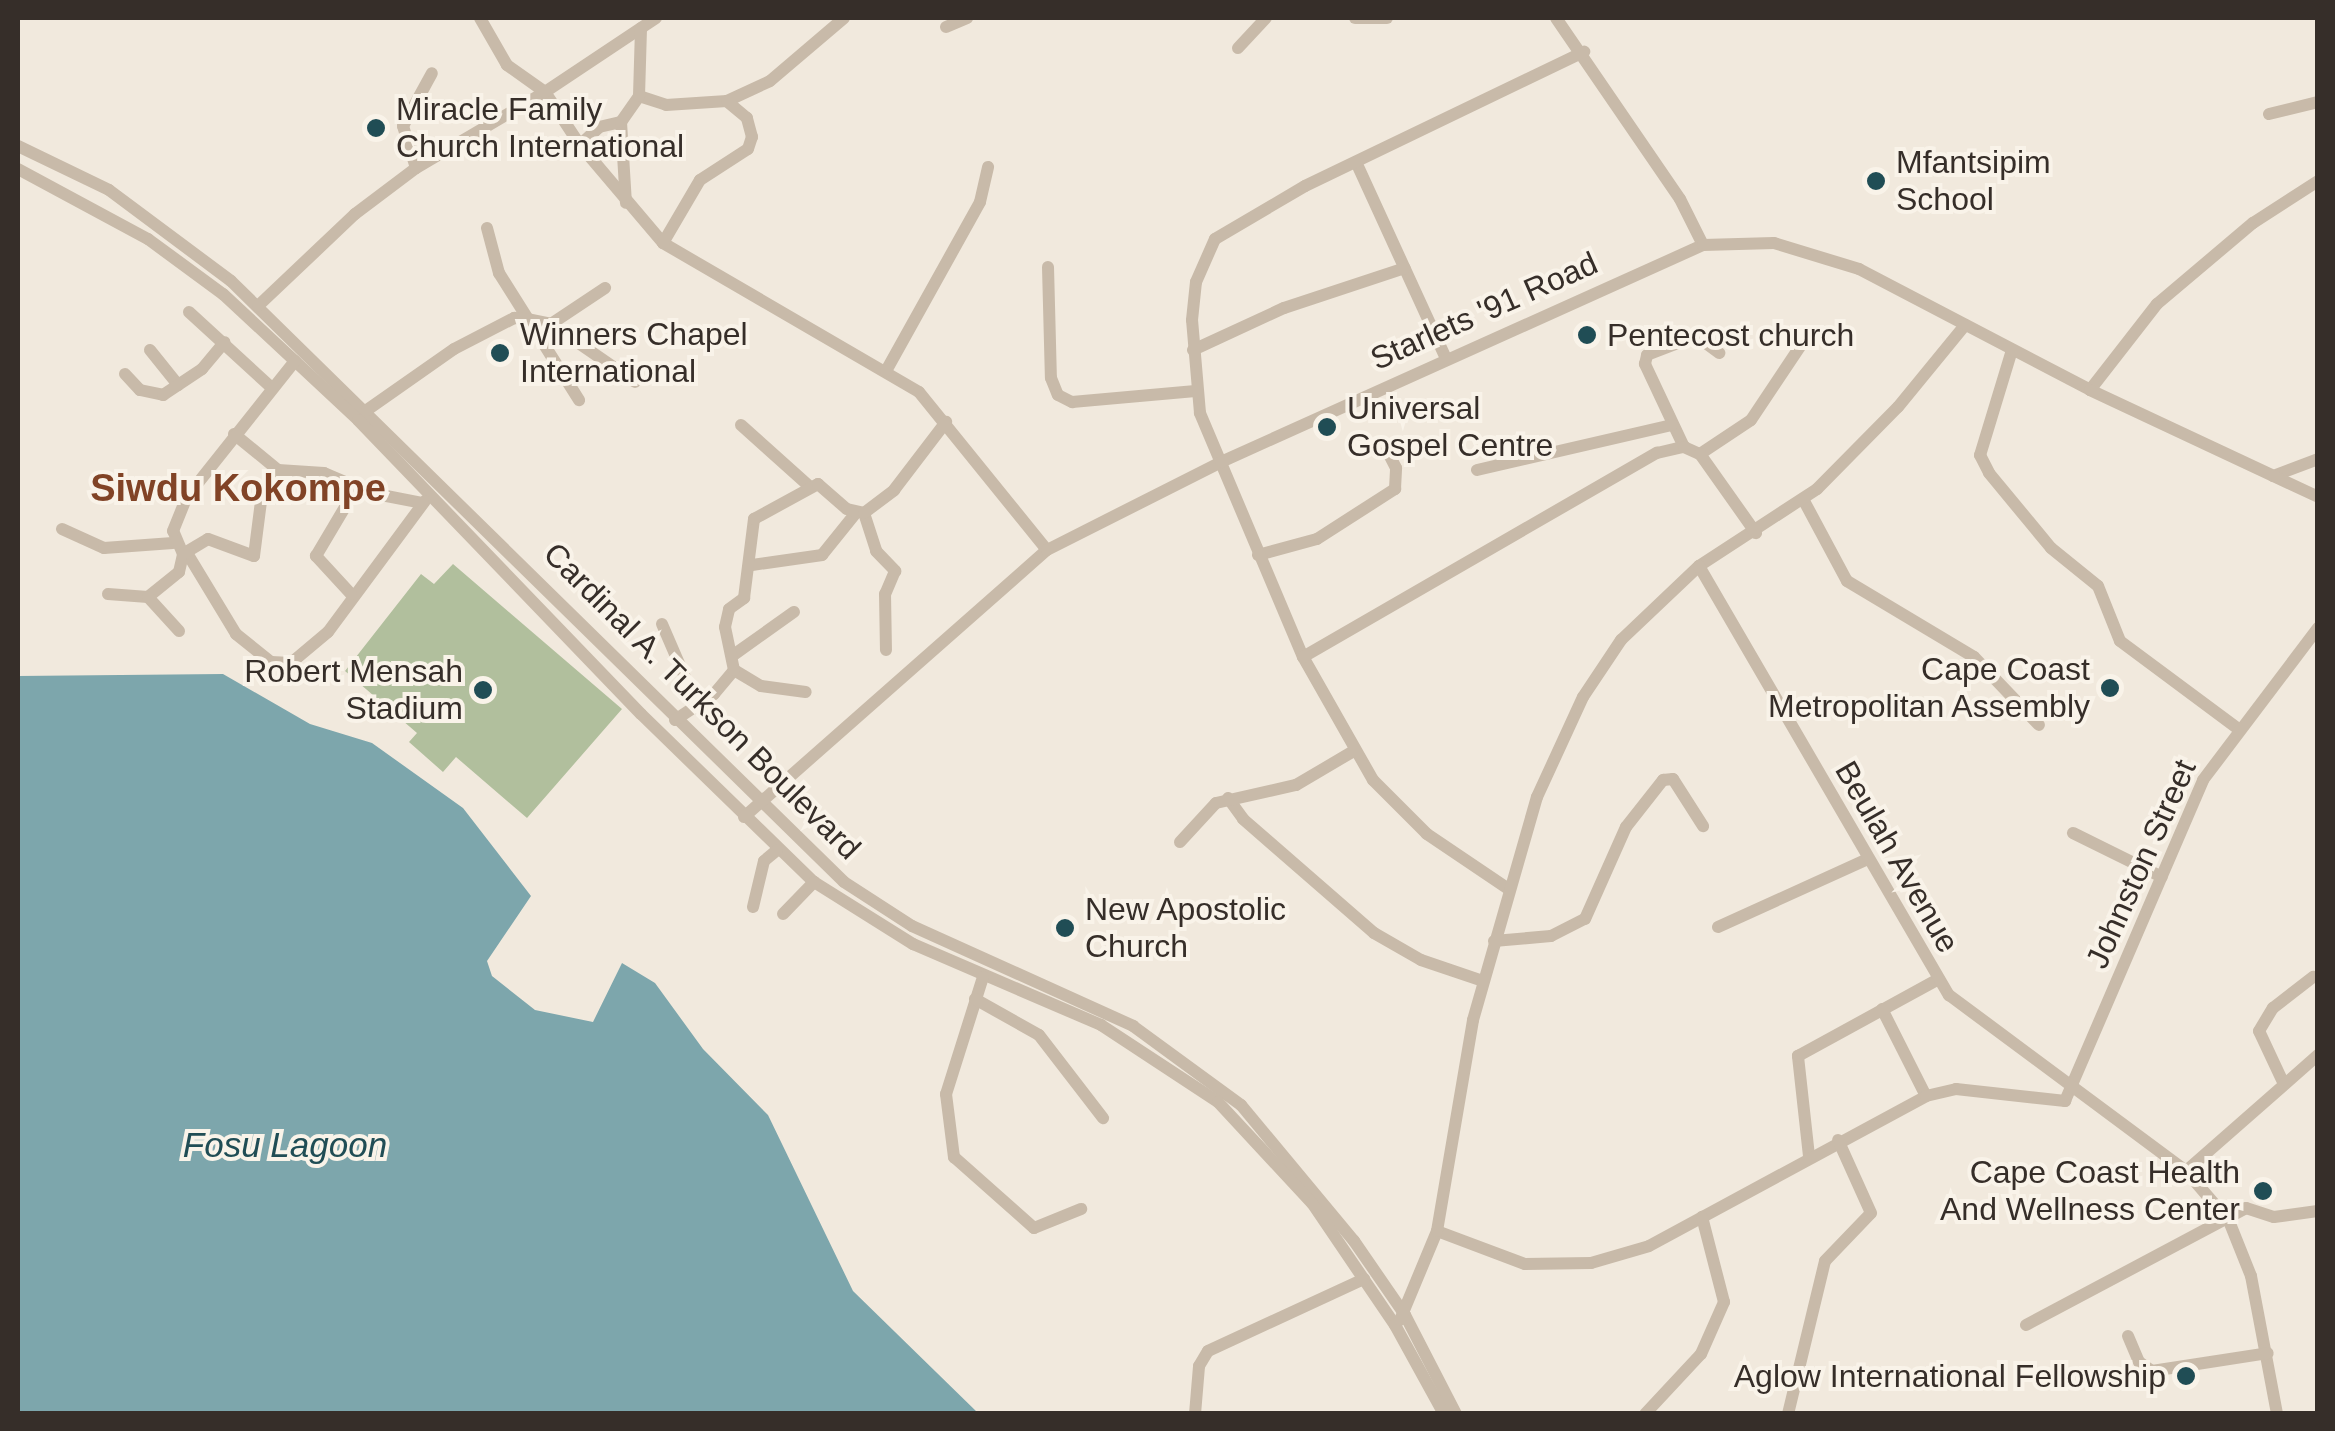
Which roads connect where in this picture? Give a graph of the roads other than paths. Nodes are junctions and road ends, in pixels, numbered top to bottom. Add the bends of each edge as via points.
1 (480, 18) edge
2 (656, 18) edge
3 (844, 18) edge
4 (966, 18) edge
5 (1266, 18) edge
6 (1355, 18) edge
7 (1388, 18) edge
8 (1556, 18) edge
9 (946, 27) dead end
10 (641, 28) junction
11 (1238, 48) dead end
12 (1584, 52) junction
13 (432, 74) dead end
14 (545, 92) junction
15 (639, 96) junction
16 (727, 102) junction
17 (2318, 102) edge
18 (2269, 114) dead end
19 (622, 122) junction
20 (580, 145) junction
21 (18, 146) edge
22 (1356, 162) junction
23 (988, 167) dead end
24 (18, 168) edge
25 (416, 168) junction
26 (2318, 181) edge
27 (626, 205) junction
28 (487, 228) dead end
29 (663, 242) junction
30 (1703, 245) junction
31 (1048, 267) dead end
32 (1405, 268) junction
33 (606, 288) dead end
34 (258, 306) junction
35 (189, 312) dead end
36 (528, 318) junction
37 (551, 324) junction
38 (1965, 325) junction
39 (1805, 340) dead end
40 (225, 342) junction
41 (150, 350) dead end
42 (1194, 350) junction
43 (2012, 350) junction
44 (292, 351) junction
45 (1719, 353) dead end
46 (1446, 359) junction
47 (886, 370) junction
48 (125, 374) dead end
49 (635, 382) dead end
50 (178, 385) junction
51 (272, 388) junction
52 (2090, 390) junction
53 (1196, 392) junction
54 (579, 400) dead end
55 (367, 410) junction
56 (946, 422) junction
57 (740, 424) dead end
58 (1672, 424) junction
59 (234, 434) junction
60 (1684, 447) junction
61 (1387, 450) dead end
62 (1700, 454) junction
63 (2318, 459) edge
64 (1220, 462) junction
65 (278, 470) junction
66 (1477, 470) dead end
67 (2273, 476) junction
68 (809, 486) junction
69 (357, 487) junction
70 (2318, 496) edge
71 (1803, 499) junction
72 (427, 501) junction
73 (470, 508) junction
74 (859, 514) junction
75 (457, 524) junction
76 (62, 528) dead end
77 (1756, 534) junction
78 (173, 543) junction
79 (1048, 550) junction
80 (185, 554) junction
81 (1258, 556) junction
82 (752, 565) junction
83 (1698, 566) junction
84 (108, 594) dead end
85 (352, 594) junction
86 (148, 597) junction
87 (794, 612) dead end
88 (662, 624) dead end
89 (2318, 628) edge
90 (180, 632) dead end
91 (886, 650) dead end
92 (1303, 658) junction
93 (733, 663) junction
94 (806, 692) dead end
95 (654, 700) junction
96 (696, 703) junction
97 (641, 714) junction
98 (675, 720) junction
99 (2039, 725) dead end
100 (2240, 730) junction
101 (1352, 752) junction
102 (784, 779) junction
103 (740, 782) junction
104 (1228, 798) junction
105 (760, 801) junction
106 (744, 817) junction
107 (1702, 826) dead end
108 (2074, 833) dead end
109 (1180, 842) dead end
110 (776, 850) junction
111 (1866, 860) junction
112 (2162, 877) junction
113 (814, 882) junction
114 (1507, 888) junction
115 (752, 907) dead end
116 (784, 914) dead end
117 (1718, 928) dead end
118 (1494, 941) junction
119 (2313, 976) dead end
120 (983, 977) junction
121 (1937, 980) junction
122 (1483, 981) junction
123 (975, 1000) junction
124 (1882, 1010) junction
125 (2318, 1055) edge
126 (2282, 1080) junction
127 (2074, 1088) junction
128 (1926, 1096) junction
129 (1102, 1118) dead end
130 (1838, 1140) junction
131 (1809, 1156) junction
132 (2186, 1171) junction
133 (1081, 1209) dead end
134 (2318, 1211) edge
135 (1702, 1217) junction
136 (2228, 1221) junction
137 (1437, 1231) junction
138 (1364, 1279) junction
139 (1400, 1320) junction
140 (2026, 1325) dead end
141 (2128, 1336) dead end
142 (2268, 1353) junction
143 (1195, 1414) edge
144 (1444, 1414) edge
145 (1456, 1414) edge
146 (1645, 1414) edge
147 (1788, 1414) edge
148 (2277, 1414) edge

1 - 14 street via 507,65
2 - 10 street
3 - 16 street via 770,81
4 - 9 street
5 - 11 street
6 - 7 street
8 - 12 street
10 - 14 street
10 - 15 street
12 - 22 street
12 - 30 street
13 - 25 street via 404,126
14 - 20 street
14 - 25 street
15 - 16 street via 666,105
15 - 19 street
16 - 29 street via 747,118 748,149 700,180
17 - 18 street
19 - 20 street via 599,127
19 - 27 street
20 - 27 street
21 - 34 street, Cardinal A. Turkson Boulevard via 145,213
22 - 32 street
22 - 42 street via 1215,238 1196,282
23 - 47 street via 980,202
24 - 44 street, Cardinal A. Turkson Boulevard via 148,239
25 - 34 street via 355,214
26 - 52 street via 2254,223 2158,304
27 - 29 street
28 - 36 street via 494,262
29 - 47 street
30 - 38 street, Starlets '91 Road via 1753,240 1813,252
30 - 46 street, Starlets '91 Road
31 - 53 street via 1051,378 1058,394 1072,402
32 - 42 street via 1284,308
32 - 46 street
33 - 37 street
34 - 44 street, Cardinal A. Turkson Boulevard
35 - 40 street
36 - 37 street
36 - 54 street
36 - 55 street via 497,324
37 - 49 street
38 - 43 street, Starlets '91 Road
38 - 71 street via 1898,406
39 - 62 street via 1751,420
40 - 50 street
40 - 51 street
41 - 50 street
42 - 53 street
43 - 52 street, Starlets '91 Road
43 - 100 street via 1980,455 1989,473 2052,548 2098,586 2120,641
44 - 51 street
44 - 55 street, Cardinal A. Turkson Boulevard
44 - 72 street, Cardinal A. Turkson Boulevard
45 - 58 street via 1696,336 1647,355
46 - 64 street, Starlets '91 Road
47 - 56 street
48 - 50 street via 153,395
51 - 59 street
52 - 67 street, Starlets '91 Road
53 - 64 street
55 - 73 street, Cardinal A. Turkson Boulevard
56 - 74 street via 894,490
56 - 79 street
57 - 68 street
58 - 60 street
58 - 66 street
59 - 65 street
59 - 78 street via 186,498
60 - 62 street
60 - 92 street via 1658,453 1529,522
61 - 81 street via 1396,468 1395,489 1316,539
62 - 77 street
63 - 67 street
64 - 79 street, Starlets '91 Road
64 - 81 street
65 - 69 street via 324,474
65 - 80 street via 261,501 254,556 215,539
67 - 70 street, Starlets '91 Road
68 - 74 street via 826,487
68 - 82 street via 754,519
69 - 72 street
69 - 85 street via 316,556
71 - 77 street
71 - 99 street via 1847,581 1974,657
72 - 75 street, Cardinal A. Turkson Boulevard
72 - 85 street
73 - 75 street
73 - 95 street, Cardinal A. Turkson Boulevard
74 - 82 street via 822,555
74 - 91 street via 876,551 895,572 885,594
75 - 97 street, Cardinal A. Turkson Boulevard
76 - 78 street via 104,548
77 - 83 street
78 - 80 street
79 - 102 street, Starlets '91 Road
80 - 85 street via 236,634 271,662 297,662 328,632
80 - 86 street via 179,572
81 - 92 street
82 - 93 street via 744,598 727,616
83 - 111 street, Beulah Avenue
83 - 114 street via 1656,600 1583,697 1537,797
84 - 86 street
86 - 90 street
87 - 93 street
88 - 96 street
89 - 100 street, Johnston Street
92 - 101 street
93 - 94 street via 760,686
93 - 96 street
95 - 97 street
95 - 98 street, Cardinal A. Turkson Boulevard
96 - 98 street
97 - 106 street, Cardinal A. Turkson Boulevard
98 - 103 street, Cardinal A. Turkson Boulevard
100 - 112 street, Johnston Street via 2204,780
101 - 104 street via 1296,785
101 - 114 street via 1426,834
102 - 103 street
102 - 105 street, Starlets '91 Road
103 - 105 street, Cardinal A. Turkson Boulevard
104 - 109 street via 1205,811
104 - 122 street via 1254,829 1374,933 1421,960
105 - 106 street, Starlets '91 Road
105 - 139 street, Cardinal A. Turkson Boulevard via 844,882 912,926 1120,1020 1206,1075 1305,1175
106 - 110 street, Cardinal A. Turkson Boulevard
107 - 118 street via 1672,779 1664,780 1626,827 1585,919 1550,936
108 - 112 street
110 - 113 street, Cardinal A. Turkson Boulevard
110 - 115 street via 764,861
111 - 117 street
111 - 121 street, Beulah Avenue
112 - 127 street, Johnston Street
113 - 116 street
113 - 120 street, Cardinal A. Turkson Boulevard via 870,921
114 - 118 street
118 - 122 street
119 - 126 street via 2274,1008 2259,1031
120 - 123 street
120 - 138 street, Cardinal A. Turkson Boulevard via 1101,1025 1218,1102 1282,1166
121 - 124 street
121 - 127 street, Beulah Avenue via 1962,1009
122 - 137 street
123 - 129 street via 1039,1035
123 - 133 street via 946,1094 954,1158 1034,1228
124 - 128 street
124 - 131 street via 1798,1056
125 - 126 street
126 - 132 street
127 - 128 street via 2058,1103 1956,1089
127 - 132 street, Beulah Avenue
128 - 130 street
130 - 131 street
130 - 147 street via 1871,1213 1825,1262
131 - 135 street
132 - 136 street, Beulah Avenue
134 - 136 street via 2274,1217 2250,1207
135 - 137 street via 1649,1246 1570,1266 1510,1260
135 - 146 street via 1721,1274 1720,1316 1701,1354
136 - 140 street
136 - 142 street, Beulah Avenue via 2251,1276
137 - 139 street
138 - 139 street, Cardinal A. Turkson Boulevard
138 - 143 street via 1208,1350 1199,1366
139 - 144 street, Cardinal A. Turkson Boulevard
139 - 145 street, Cardinal A. Turkson Boulevard
141 - 142 street via 2138,1362 2152,1370
142 - 148 street, Beulah Avenue

